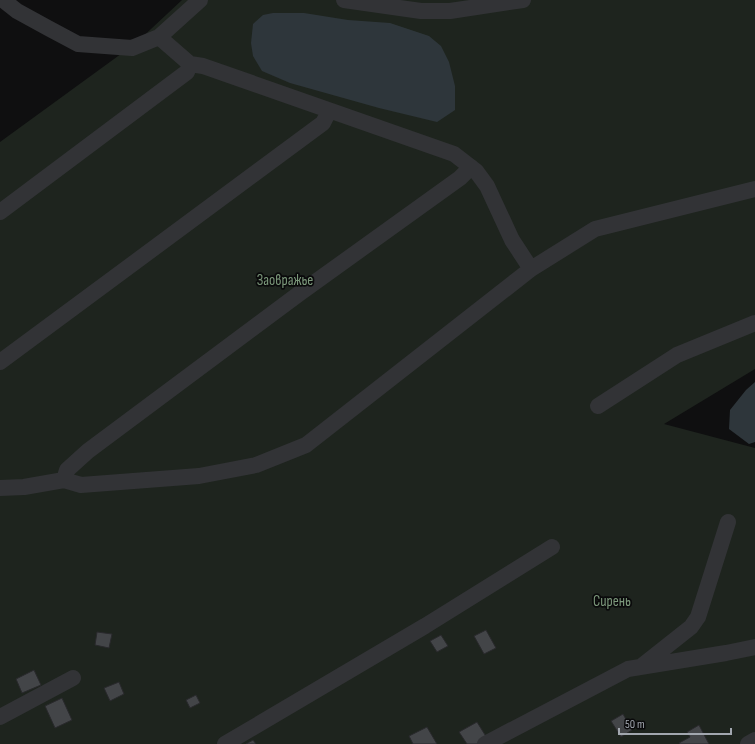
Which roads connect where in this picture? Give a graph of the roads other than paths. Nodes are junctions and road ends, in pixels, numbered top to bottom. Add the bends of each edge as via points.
1 (2, 0) edge
2 (200, 0) edge
3 (344, 0) edge
4 (523, 0) edge
5 (159, 36) junction
6 (190, 64) junction
7 (329, 111) junction
8 (471, 167) junction
9 (755, 189) edge
10 (0, 212) edge
11 (530, 269) junction
12 (755, 323) edge
13 (0, 362) edge
14 (598, 406) dead end
15 (64, 480) junction
16 (0, 488) edge
17 (728, 522) dead end
18 (552, 547) dead end
19 (755, 647) edge
20 (642, 666) junction
21 (73, 678) dead end
22 (0, 717) edge
23 (755, 740) edge
24 (225, 744) edge
25 (485, 744) edge
26 (748, 744) edge

1 - 5 lane via 78,44 132,48
2 - 5 lane
3 - 4 lane via 421,11 450,12
5 - 6 lane
6 - 7 lane via 203,66
6 - 10 lane via 187,72
7 - 8 lane via 454,154
7 - 13 lane via 323,123
8 - 11 lane via 487,186 512,240
8 - 15 lane via 460,178 300,292 88,451 68,470
9 - 11 lane via 595,229
11 - 15 lane via 306,445 256,465 198,476 81,485
12 - 14 lane via 677,355
15 - 16 lane
17 - 20 lane via 698,616 691,626
18 - 24 lane via 425,626
19 - 20 lane
20 - 25 lane via 628,668
21 - 22 lane
23 - 26 lane

